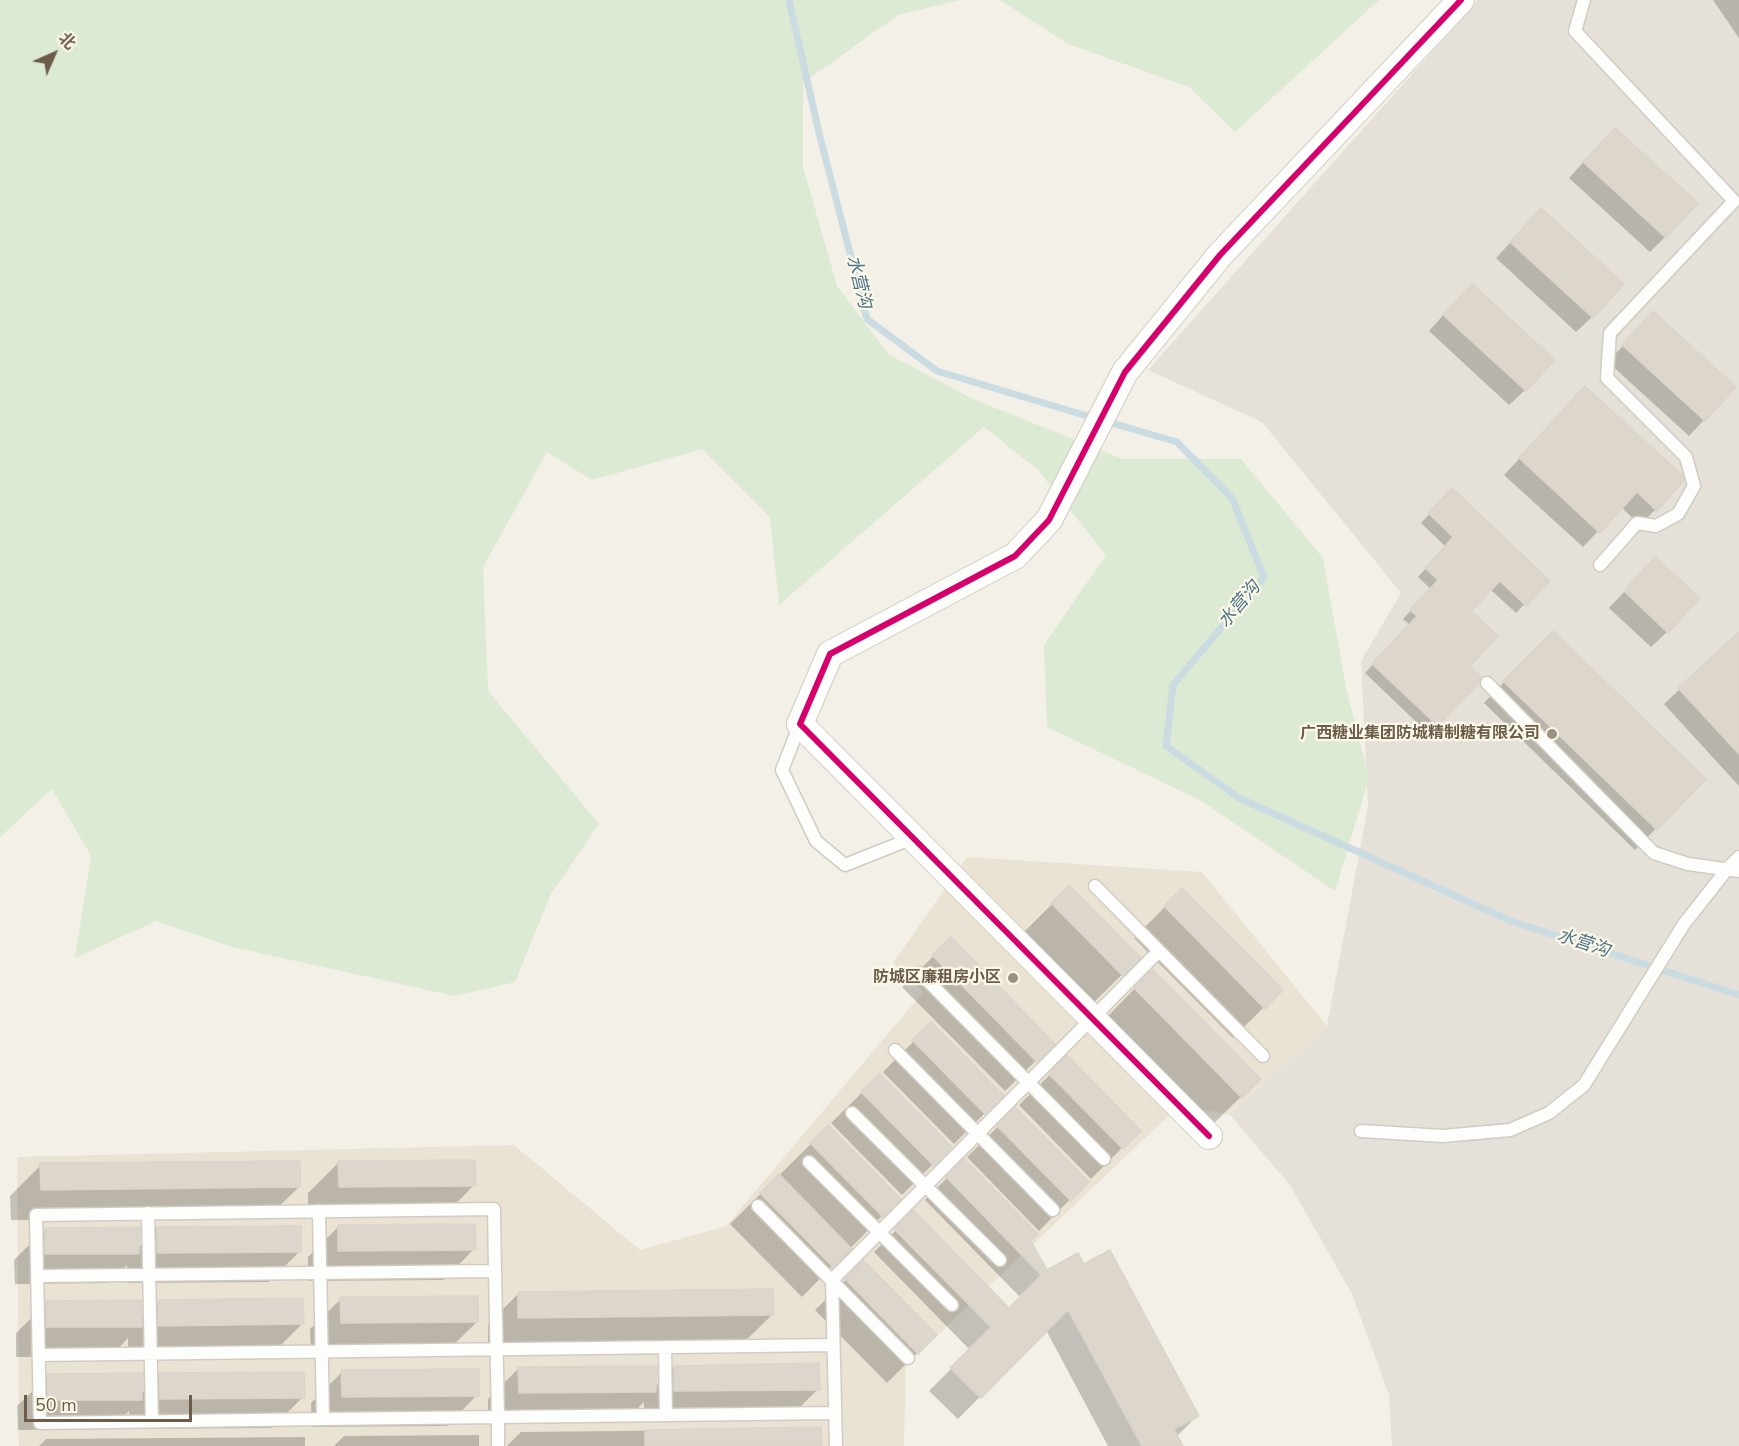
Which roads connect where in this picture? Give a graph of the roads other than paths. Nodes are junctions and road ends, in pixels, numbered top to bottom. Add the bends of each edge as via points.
1 (1461, 0) edge
2 (1584, 0) edge
3 (1600, 565) dead end
4 (1487, 683) dead end
5 (800, 724) junction
6 (913, 838) junction
7 (1739, 857) edge
8 (1733, 869) edge
9 (1095, 886) dead end
10 (1159, 951) junction
11 (920, 973) dead end
12 (1092, 1018) junction
13 (895, 1050) dead end
14 (1263, 1056) dead end
15 (1029, 1083) junction
16 (852, 1113) dead end
17 (1361, 1131) dead end
18 (978, 1134) junction
19 (1209, 1136) dead end
20 (1104, 1159) dead end
21 (809, 1162) dead end
22 (926, 1186) junction
23 (758, 1206) dead end
24 (1053, 1210) dead end
25 (319, 1211) junction
26 (148, 1213) junction
27 (879, 1233) junction
28 (1000, 1260) dead end
29 (495, 1271) junction
30 (320, 1273) junction
31 (150, 1275) junction
32 (37, 1276) junction
33 (832, 1281) junction
34 (952, 1305) dead end
35 (834, 1345) junction
36 (665, 1347) junction
37 (496, 1349) junction
38 (321, 1351) junction
39 (151, 1353) junction
40 (39, 1355) junction
41 (908, 1358) dead end
42 (835, 1413) junction
43 (666, 1415) junction
44 (498, 1417) junction
45 (323, 1419) junction
46 (152, 1421) junction
47 (498, 1446) edge
48 (836, 1446) edge

1 - 5 street via 1221,255 1125,372 1049,520 1015,556 830,654
2 - 3 lane via 1575,31 1734,201 1610,333 1607,378 1686,457 1694,486 1678,514 1656,526 1637,523
4 - 8 lane via 1654,853 1688,864
5 - 6 street
5 - 6 lane via 782,770 816,841 845,865
6 - 12 street
7 - 8 lane
8 - 17 lane via 1684,924 1584,1085 1549,1113 1510,1130 1443,1136
9 - 10 lane
10 - 12 lane
10 - 14 lane
11 - 15 lane
12 - 15 lane
12 - 19 street
13 - 18 lane
15 - 18 lane
15 - 20 lane
16 - 22 lane
18 - 22 lane
18 - 24 lane
21 - 27 lane
22 - 27 lane
22 - 28 lane
23 - 33 lane
25 - 26 lane
25 - 29 lane via 494,1209
25 - 30 lane
26 - 31 lane
26 - 32 lane via 36,1215
27 - 33 lane
27 - 34 lane
29 - 30 lane
29 - 37 lane
30 - 31 lane
30 - 38 lane
31 - 32 lane
31 - 39 lane
32 - 40 lane
33 - 35 lane
33 - 41 lane
35 - 36 lane
35 - 42 lane
36 - 37 lane
36 - 43 lane
37 - 38 lane
37 - 44 lane
38 - 39 lane
38 - 45 lane
39 - 40 lane
39 - 46 lane
40 - 46 lane via 40,1423
42 - 43 lane
42 - 48 lane
43 - 44 lane
44 - 45 lane
44 - 47 lane
45 - 46 lane

